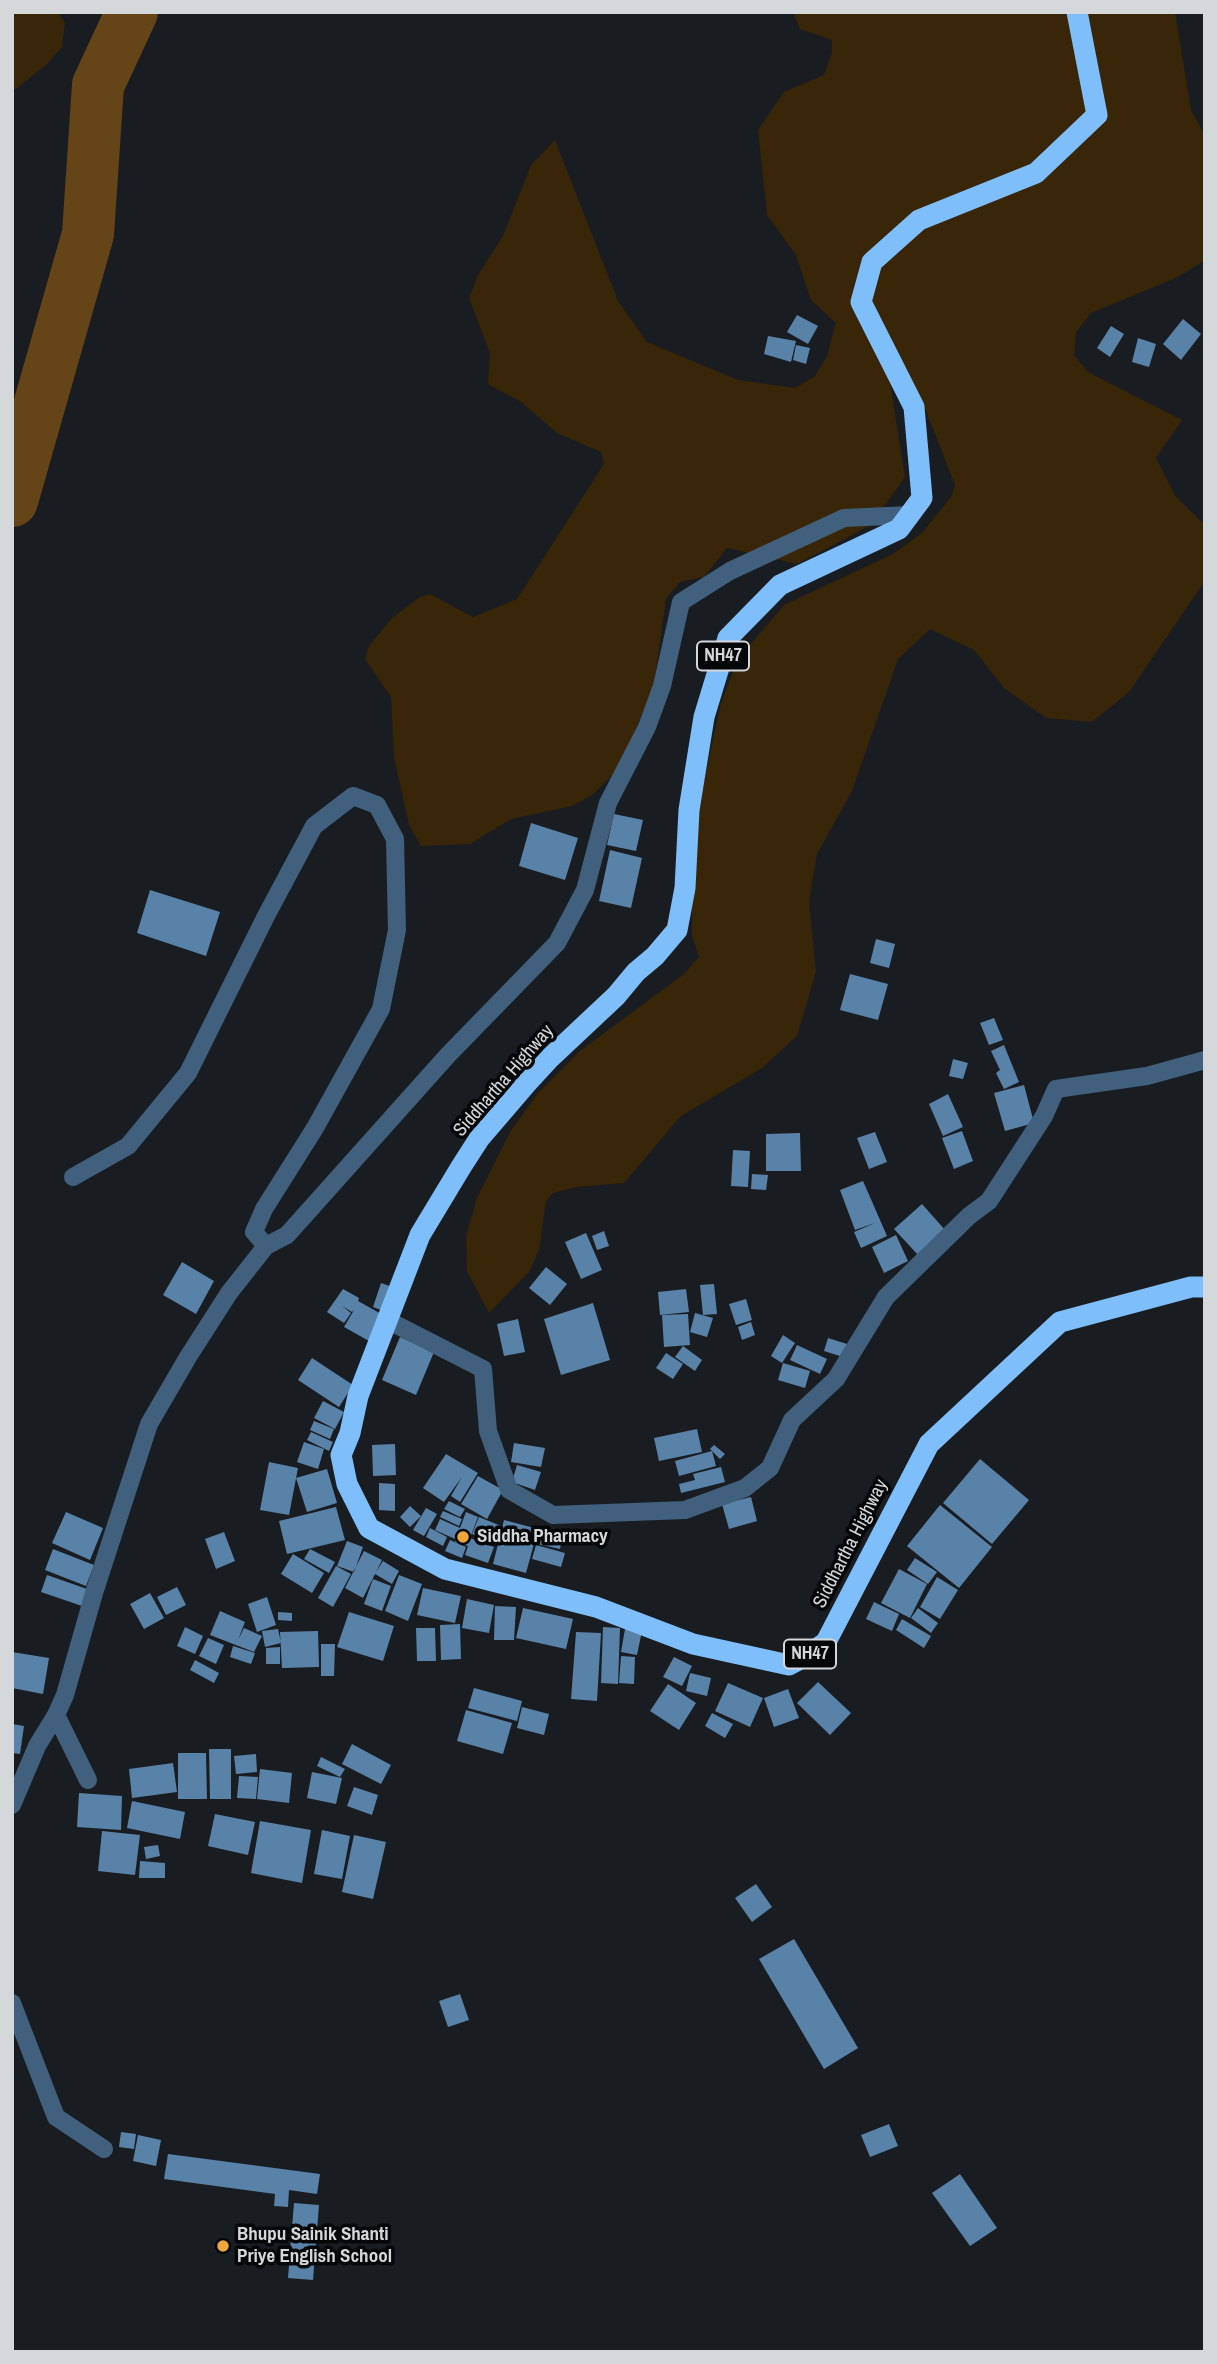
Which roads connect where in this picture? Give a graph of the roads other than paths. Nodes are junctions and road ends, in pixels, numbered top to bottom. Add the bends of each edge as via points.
1 (1077, 12) edge
2 (909, 516) junction
3 (1205, 1060) edge
4 (73, 1177) dead end
5 (266, 1246) junction
6 (1205, 1287) edge
7 (389, 1321) junction
8 (56, 1714) junction
9 (88, 1780) dead end
10 (12, 1805) edge
11 (12, 2003) edge
12 (104, 2149) dead end

1 - 2 highway via 1097,115 1036,173 919,220 872,262 861,302 914,407 922,498
2 - 5 street via 844,518 730,571 681,601 662,686 647,727 608,803 585,890 557,943 448,1055 287,1236
2 - 7 highway, Siddhartha Highway / NH47 via 899,529 779,585 728,638 704,717 677,930 617,996 551,1057 479,1139 420,1236
3 - 7 street via 1147,1076 1056,1089 1044,1116 989,1201 886,1297 836,1379 792,1420 770,1468 745,1488 685,1510 553,1515 509,1490 488,1431 483,1369
4 - 5 street via 128,1146 188,1073 314,826 353,796 377,805 395,839 397,930 381,1009 254,1232
5 - 8 street via 229,1293 149,1424
6 - 7 highway, Siddhartha Highway / NH47 via 1060,1322 929,1444 826,1642 789,1665 693,1644 596,1607 445,1569 369,1528 347,1484 341,1455 358,1396
8 - 9 street
8 - 10 street
11 - 12 street via 56,2117

